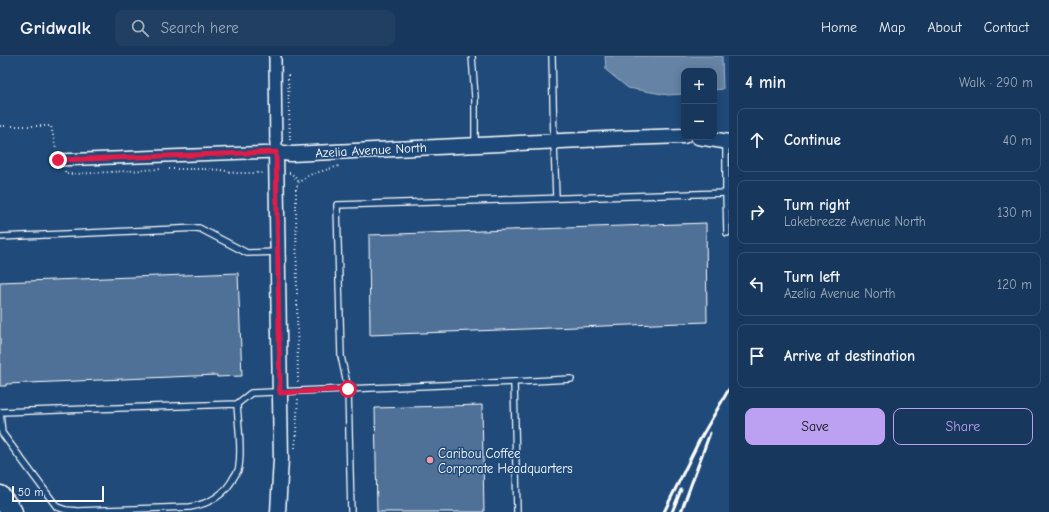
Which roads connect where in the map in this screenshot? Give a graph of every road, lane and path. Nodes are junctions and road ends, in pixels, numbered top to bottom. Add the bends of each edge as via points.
1 (275, 56) edge
2 (472, 56) edge
3 (552, 56) edge
4 (288, 71) dead end
5 (681, 136) edge
6 (716, 140) edge
7 (554, 142) junction
8 (728, 142) edge
9 (475, 145) junction
10 (276, 152) junction
11 (291, 154) junction
12 (58, 160) dead end
13 (291, 173) dead end
14 (299, 182) dead end
15 (726, 192) junction
16 (556, 198) junction
17 (728, 233) dead end
18 (0, 237) edge
19 (278, 252) junction
20 (570, 379) dead end
21 (514, 382) junction
22 (348, 389) junction
23 (298, 392) junction
24 (280, 393) junction
25 (237, 404) junction
26 (295, 450) dead end
27 (279, 494) junction
28 (0, 496) edge
29 (12, 512) edge
30 (268, 512) edge
31 (278, 512) edge
32 (351, 512) edge
33 (517, 512) edge

1 - 10 street
2 - 9 lane
3 - 7 lane
4 - 11 path
5 - 7 street, Azelia Avenue North
6 - 8 street
7 - 9 street, Azelia Avenue North
7 - 16 lane
8 - 15 lane
9 - 11 street, Azelia Avenue North
10 - 11 street, Azelia Avenue North
10 - 12 street, Azelia Avenue North
10 - 19 street
11 - 13 path
14 - 23 path via 296,188
15 - 16 lane
15 - 17 lane
16 - 22 lane via 337,205 341,356
18 - 19 lane via 199,228 247,253
19 - 24 street
20 - 21 lane
21 - 22 lane
21 - 33 lane
22 - 23 lane
22 - 32 lane
23 - 24 lane
23 - 26 path
24 - 25 lane via 251,393
24 - 27 street
25 - 25 lane via 0,412 2,433 57,507 78,511 190,507 212,500 223,492 239,468
27 - 30 street
27 - 31 street
28 - 29 highway

